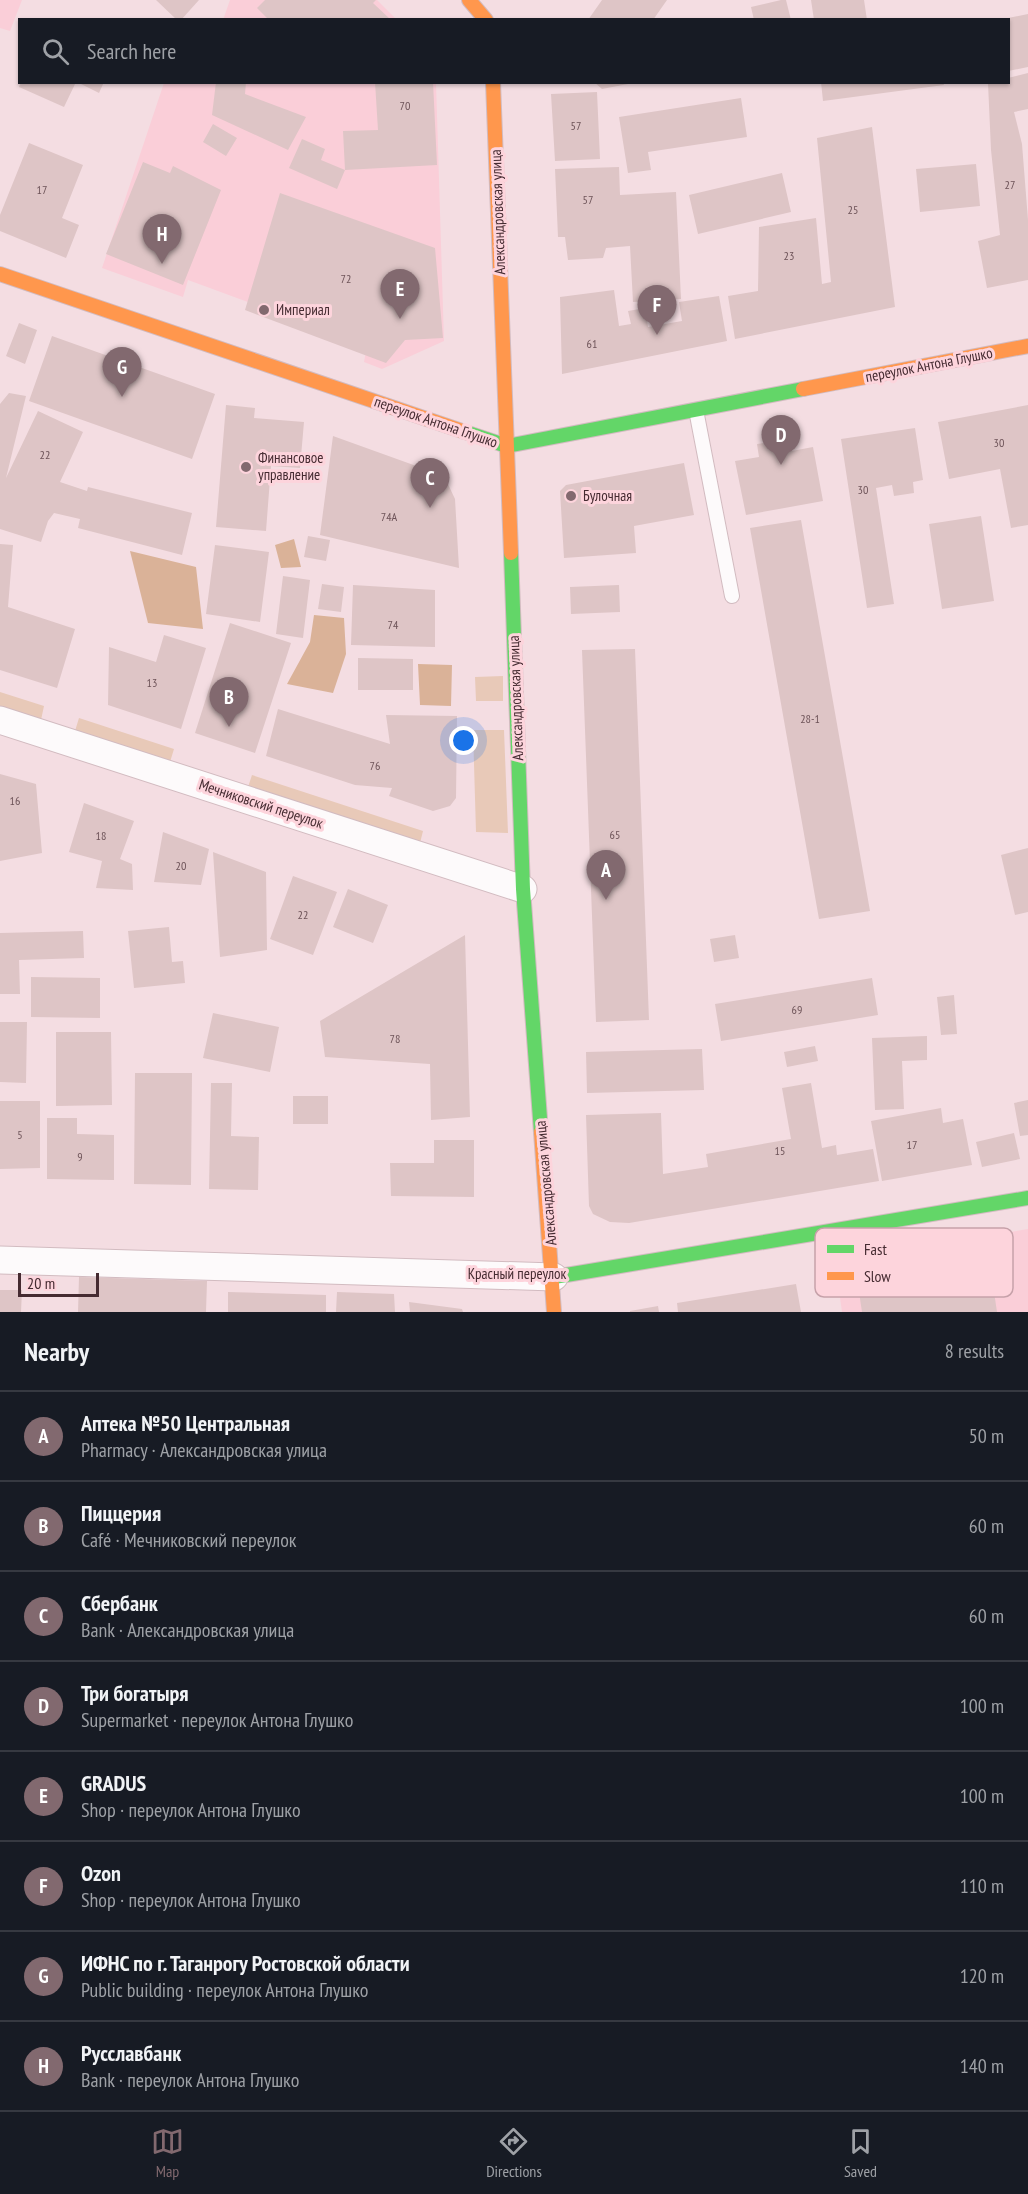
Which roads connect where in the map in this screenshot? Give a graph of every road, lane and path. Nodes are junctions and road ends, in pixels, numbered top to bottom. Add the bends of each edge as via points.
1 (469, 0) edge
2 (490, 0) edge
3 (484, 18) edge
4 (491, 18) edge
5 (493, 84) edge
6 (0, 274) edge
7 (1028, 346) edge
8 (696, 410) junction
9 (507, 446) junction
10 (732, 596) dead end
11 (0, 720) edge
12 (523, 889) junction
13 (1028, 1198) edge
14 (848, 1228) edge
15 (815, 1234) edge
16 (0, 1260) edge
17 (554, 1277) junction
18 (554, 1312) edge

1 - 3 street
2 - 4 street
5 - 9 street, Александровская улица
6 - 9 street, переулок Антона Глушко
7 - 8 street, переулок Антона Глушко
8 - 9 street, переулок Антона Глушко
8 - 10 lane
9 - 12 street, Александровская улица
11 - 12 street, Мечниковский переулок
12 - 17 street, Александровская улица
13 - 14 street, Красный переулок
15 - 17 street, Красный переулок
16 - 17 street, Красный переулок
17 - 18 street, Александровская улица

